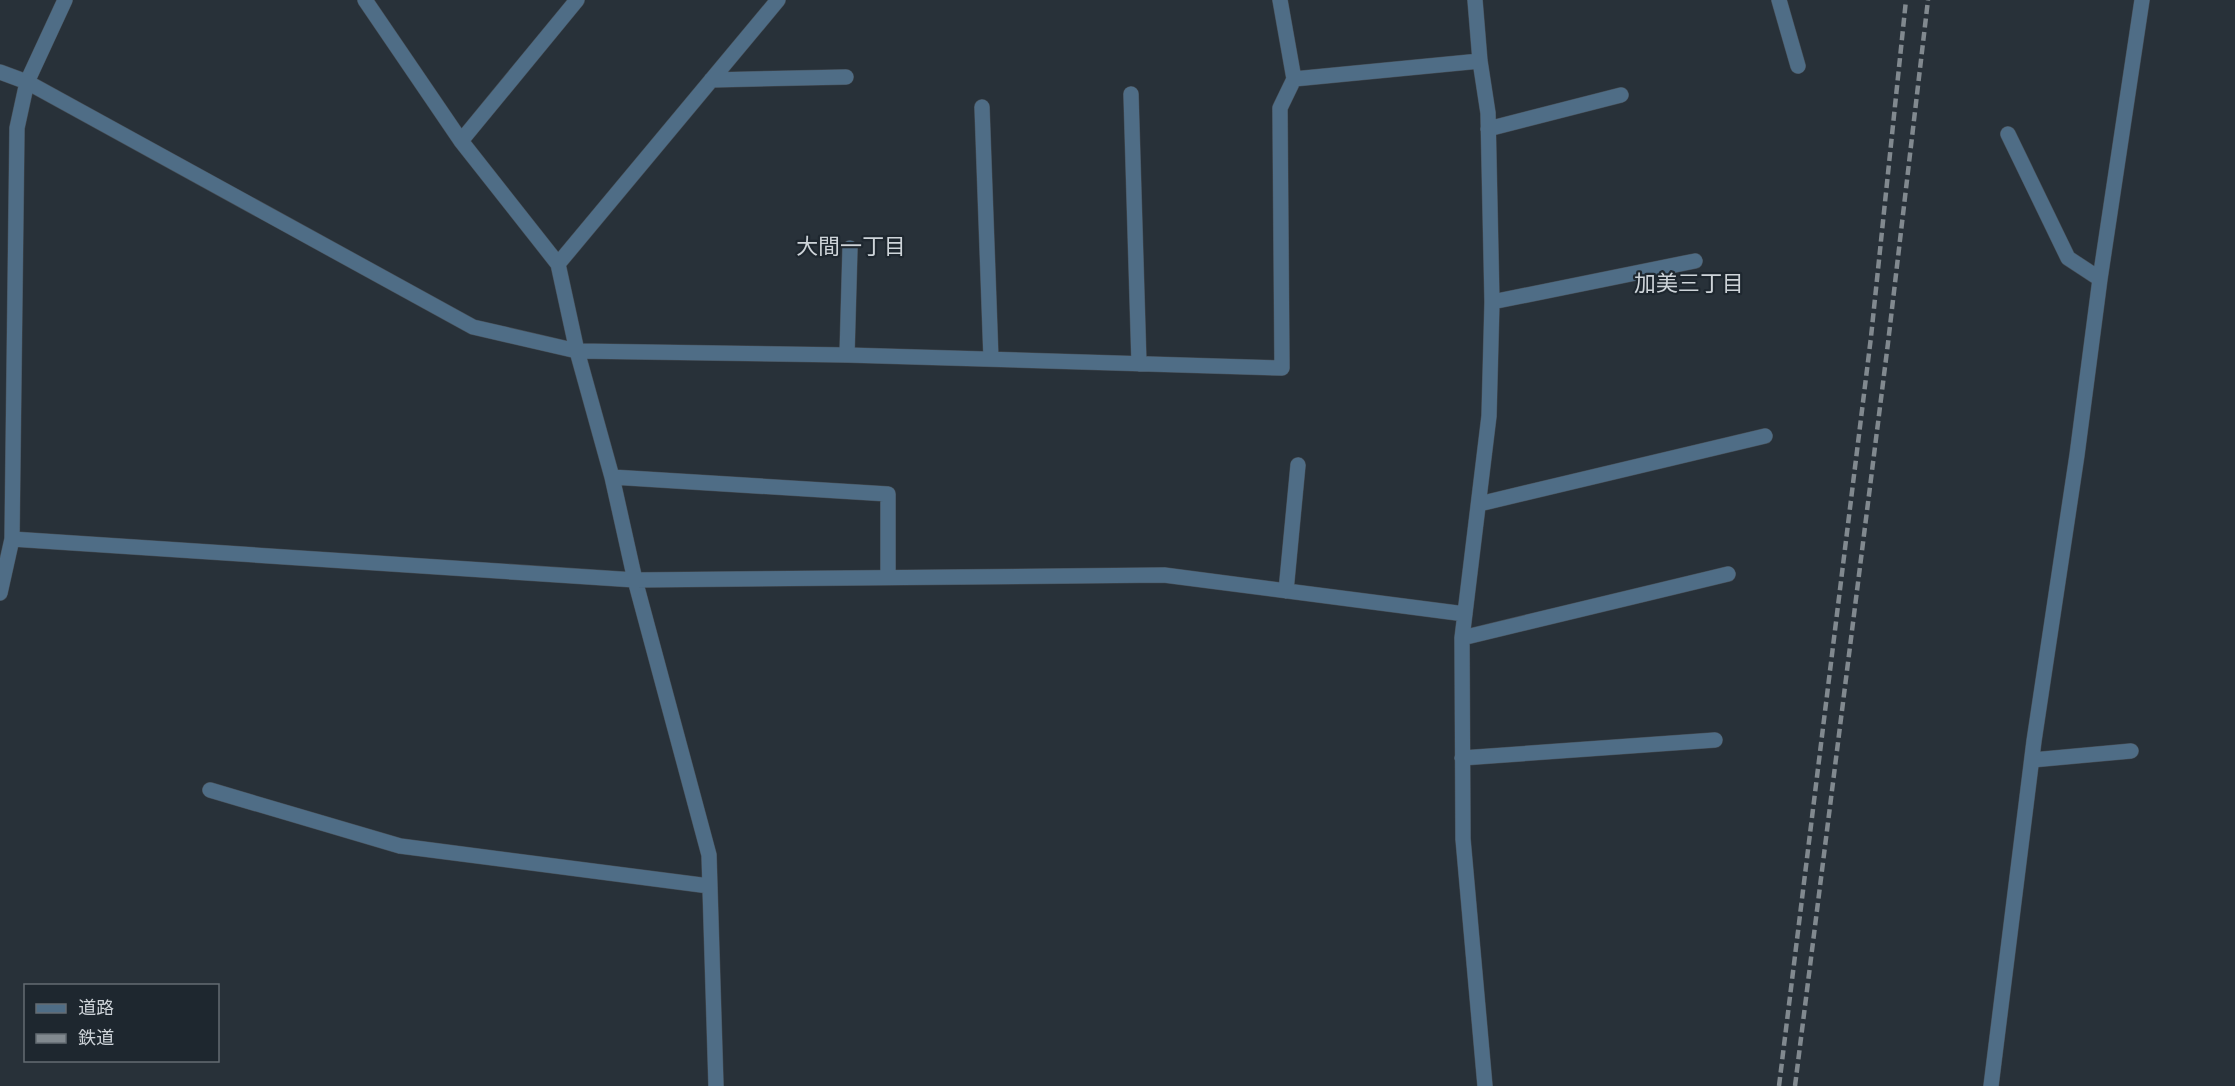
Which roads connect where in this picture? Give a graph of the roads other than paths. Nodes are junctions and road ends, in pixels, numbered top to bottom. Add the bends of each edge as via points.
1 (65, 0) edge
2 (366, 0) edge
3 (577, 0) edge
4 (778, 0) edge
5 (1280, 0) edge
6 (1475, 0) edge
7 (1779, 0) edge
8 (2142, 0) edge
9 (1480, 61) junction
10 (1798, 66) dead end
11 (0, 72) edge
12 (846, 77) dead end
13 (1294, 79) junction
14 (711, 80) junction
15 (27, 82) junction
16 (1131, 94) dead end
17 (1621, 95) dead end
18 (982, 106) dead end
19 (1488, 129) junction
20 (2008, 134) dead end
21 (461, 141) junction
22 (850, 248) dead end
23 (1695, 261) dead end
24 (558, 264) junction
25 (2100, 279) junction
26 (1492, 302) junction
27 (577, 351) junction
28 (847, 355) junction
29 (990, 360) junction
30 (1139, 364) junction
31 (1765, 436) dead end
32 (1298, 465) dead end
33 (612, 477) junction
34 (1479, 504) junction
35 (12, 539) junction
36 (1728, 574) dead end
37 (888, 577) junction
38 (635, 580) junction
39 (1286, 591) junction
40 (0, 593) edge
41 (1466, 614) junction
42 (1462, 638) junction
43 (1715, 740) dead end
44 (2132, 751) dead end
45 (1462, 758) junction
46 (2032, 760) junction
47 (210, 790) dead end
48 (709, 886) junction
49 (716, 1086) edge
50 (1485, 1086) edge
51 (1991, 1086) edge

1 - 15 street
2 - 21 street
3 - 21 street
4 - 14 street
5 - 13 street
6 - 9 street
7 - 10 street
8 - 25 street
9 - 13 street
9 - 19 street
11 - 15 street
12 - 14 street
13 - 30 street via 1280,108 1282,368
14 - 24 street
15 - 27 street via 473,327
15 - 35 street via 17,128
16 - 30 street
17 - 19 street
18 - 29 street
19 - 26 street
20 - 25 street via 2068,258
21 - 24 street
22 - 28 street
23 - 26 street
24 - 27 street
25 - 46 street
26 - 34 street via 1489,416
27 - 28 street
27 - 33 street
28 - 29 street
29 - 30 street
31 - 34 street
32 - 39 street
33 - 37 street via 888,494
33 - 38 street
34 - 41 street
35 - 38 street
35 - 40 street
36 - 42 street
37 - 38 street
37 - 39 street via 1164,575
38 - 48 street via 709,855
39 - 41 street
41 - 42 street
42 - 45 street
43 - 45 street
44 - 46 street
45 - 50 street via 1462,839
46 - 51 street
47 - 48 street via 400,846
48 - 49 street

